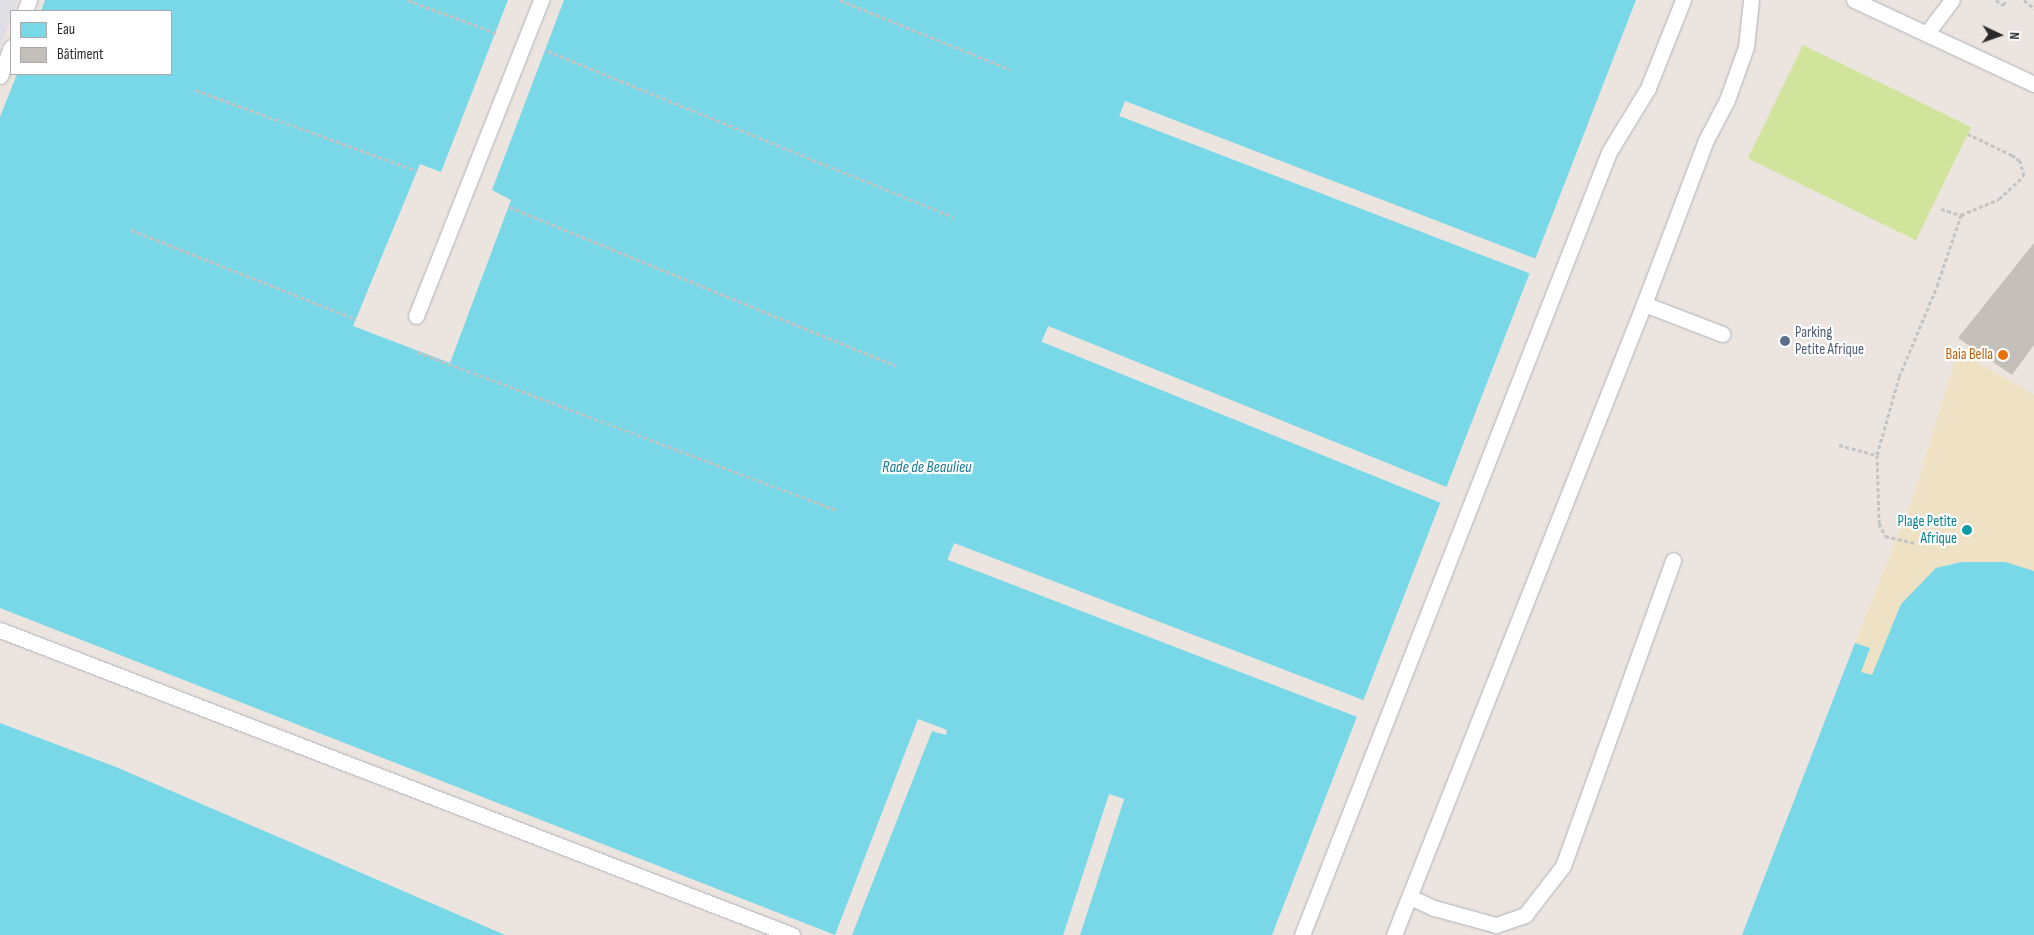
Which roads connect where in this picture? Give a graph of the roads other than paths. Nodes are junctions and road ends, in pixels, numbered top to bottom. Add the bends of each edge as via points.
1 (541, 0) edge
2 (1684, 0) edge
3 (1751, 0) edge
4 (1854, 0) edge
5 (1952, 0) edge
6 (1928, 33) junction
7 (10, 50) edge
8 (0, 76) edge
9 (2034, 84) edge
10 (1644, 304) junction
11 (416, 316) dead end
12 (1722, 334) dead end
13 (1674, 560) dead end
14 (0, 630) edge
15 (1410, 897) junction
16 (792, 935) edge
17 (1302, 935) edge
18 (1394, 935) edge

1 - 11 lane
2 - 17 lane via 1648,88 1609,152
3 - 10 lane via 1746,48 1727,100 1706,140
4 - 6 lane
5 - 6 lane
6 - 9 lane
7 - 8 lane
10 - 12 lane
10 - 15 lane
13 - 15 lane via 1563,866 1526,915 1496,925 1434,908
14 - 16 lane
15 - 18 lane

